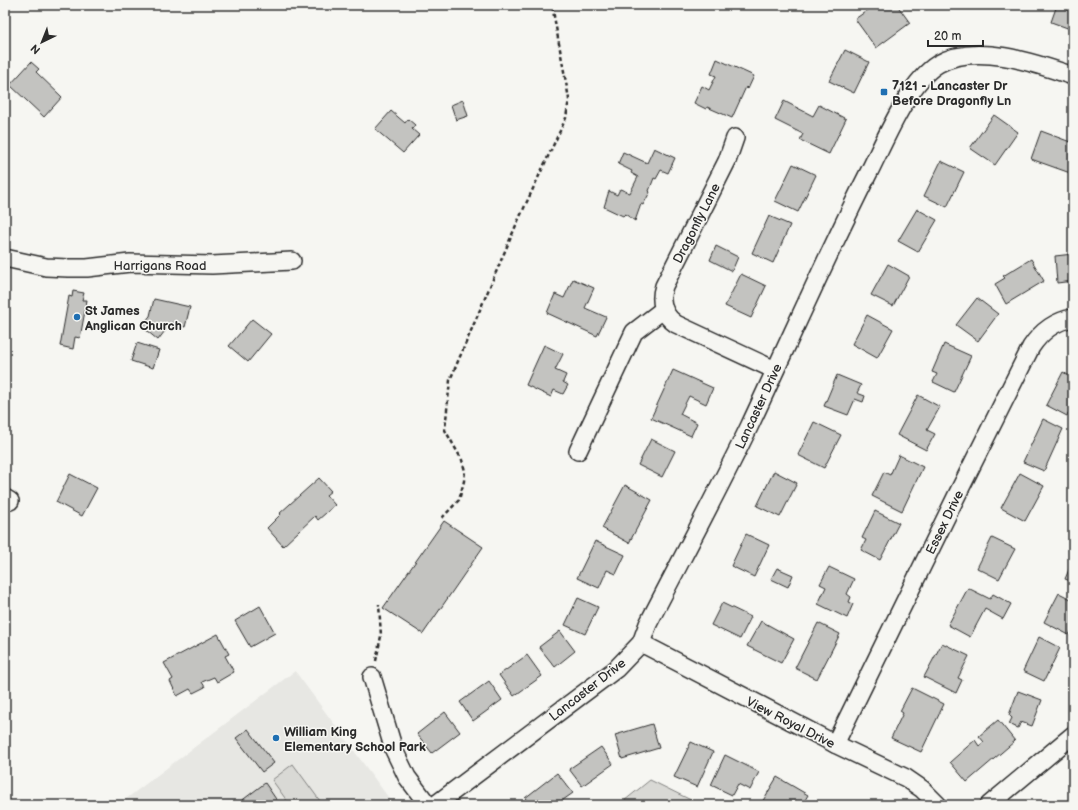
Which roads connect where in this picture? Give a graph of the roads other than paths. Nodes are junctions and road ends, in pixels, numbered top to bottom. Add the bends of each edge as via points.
1 (1073, 76) edge
2 (735, 138) dead end
3 (5, 258) edge
4 (292, 261) dead end
5 (664, 309) junction
6 (1073, 318) edge
7 (775, 370) junction
8 (578, 451) dead end
9 (641, 643) junction
10 (372, 677) road end
11 (1073, 735) edge
12 (835, 744) junction
13 (428, 805) edge
14 (435, 805) edge
15 (938, 805) edge
16 (989, 805) edge

1 - 7 street, Lancaster Drive via 1032,62 979,54 960,55 948,59 923,76 894,122
2 - 5 street, Dragonfly Lane via 727,161 664,286
3 - 4 street, Harrigans Road via 46,267 68,268 130,263 212,265
5 - 7 street via 668,318 676,324
5 - 8 street via 634,332
6 - 12 street, Essex Drive via 1049,328 1031,348
7 - 9 street, Lancaster Drive via 648,624
9 - 12 street, View Royal Drive
9 - 14 street, Lancaster Drive via 616,669
10 - 13 street via 394,750 407,776
11 - 16 street
12 - 15 street, View Royal Drive via 906,778

